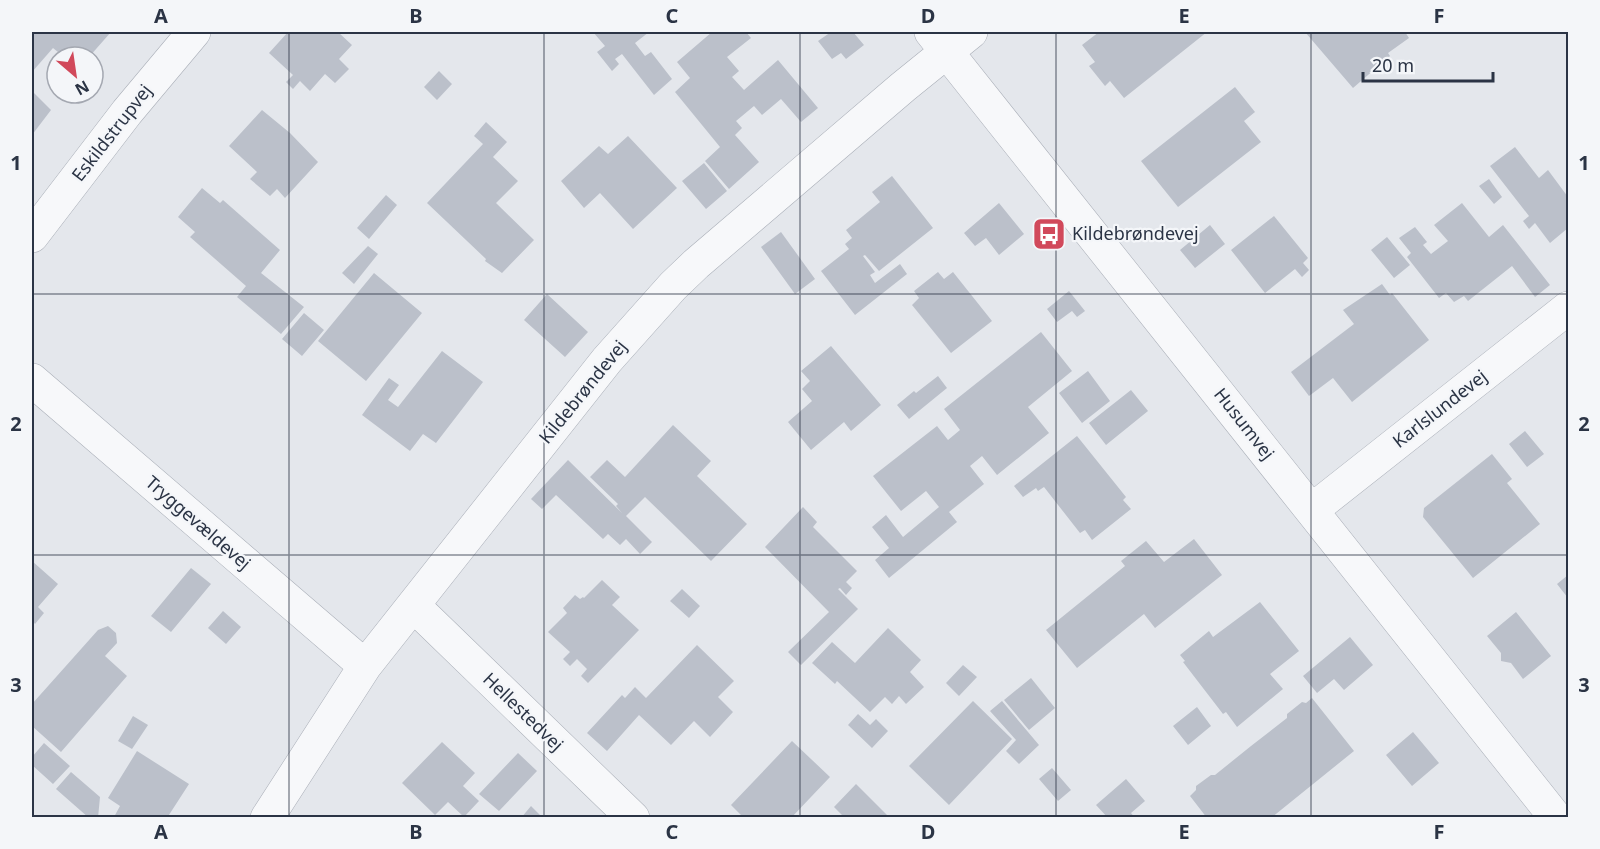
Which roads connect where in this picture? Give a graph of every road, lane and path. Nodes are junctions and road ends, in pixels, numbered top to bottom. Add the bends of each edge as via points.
1 (194, 32) edge
2 (949, 38) edge
3 (32, 236) edge
4 (1569, 308) edge
5 (32, 380) edge
6 (1312, 510) junction
7 (414, 606) junction
8 (365, 666) junction
9 (267, 818) edge
10 (633, 818) edge
11 (1556, 818) edge

1 - 3 street, Eskildstrupvej
2 - 6 street, Husumvej
2 - 7 street, Kildebrøndevej via 673,286 607,360
4 - 6 street, Karlslundevej
5 - 8 street, Tryggevældevej
6 - 11 street, Husumvej
7 - 8 street, Kildebrøndevej
7 - 10 street, Hellestedvej
8 - 9 street, Kildebrøndevej

